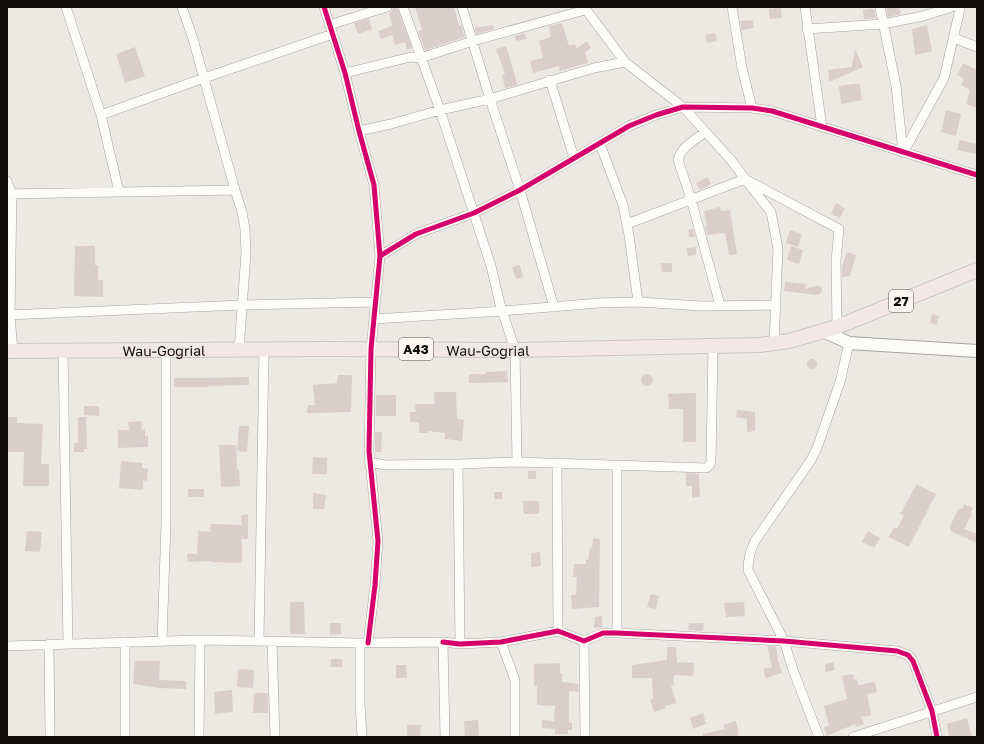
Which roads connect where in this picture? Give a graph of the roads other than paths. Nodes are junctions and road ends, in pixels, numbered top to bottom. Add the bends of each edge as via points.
1 (66, 7) edge
2 (182, 7) edge
3 (324, 7) edge
4 (387, 7) edge
5 (403, 7) edge
6 (462, 7) edge
7 (732, 7) edge
8 (805, 7) edge
9 (880, 7) edge
10 (958, 8) edge
11 (584, 9) edge
12 (883, 24) junction
13 (807, 29) junction
14 (331, 30) junction
15 (954, 38) junction
16 (473, 41) junction
17 (977, 46) edge
18 (420, 58) junction
19 (625, 62) junction
20 (345, 74) junction
21 (204, 78) junction
22 (550, 80) junction
23 (490, 99) junction
24 (684, 107) junction
25 (752, 108) junction
26 (440, 110) junction
27 (101, 115) junction
28 (822, 127) junction
29 (359, 131) junction
30 (706, 132) junction
31 (600, 144) junction
32 (903, 153) junction
33 (574, 158) junction
34 (977, 175) edge
35 (744, 179) junction
36 (7, 181) edge
37 (235, 190) junction
38 (520, 190) junction
39 (119, 192) junction
40 (9, 194) edge
41 (691, 199) junction
42 (474, 213) junction
43 (627, 224) junction
44 (380, 256) junction
45 (977, 270) edge
46 (375, 302) junction
47 (638, 302) junction
48 (242, 305) junction
49 (720, 305) junction
50 (776, 305) junction
51 (554, 307) junction
52 (503, 311) junction
53 (9, 315) edge
54 (374, 319) junction
55 (830, 329) junction
56 (774, 343) junction
57 (849, 343) junction
58 (713, 346) junction
59 (371, 349) junction
60 (166, 350) junction
61 (239, 350) junction
62 (264, 350) junction
63 (516, 350) junction
64 (10, 351) edge
65 (63, 351) junction
66 (977, 351) edge
67 (369, 462) junction
68 (516, 462) junction
69 (557, 463) junction
70 (458, 464) junction
71 (617, 465) junction
72 (558, 631) junction
73 (618, 633) junction
74 (162, 640) junction
75 (200, 640) junction
76 (259, 641) junction
77 (272, 641) junction
78 (584, 641) junction
79 (784, 641) junction
80 (125, 642) junction
81 (444, 642) junction
82 (501, 642) junction
83 (68, 643) junction
84 (364, 643) junction
85 (49, 644) junction
86 (460, 644) junction
87 (7, 646) edge
88 (977, 697) edge
89 (932, 711) junction
90 (50, 737) edge
91 (125, 737) edge
92 (199, 737) edge
93 (275, 737) edge
94 (362, 737) edge
95 (445, 737) edge
96 (515, 737) edge
97 (585, 737) edge
98 (819, 737) edge
99 (853, 737) edge
100 (937, 737) edge

1 - 27 street
2 - 21 street
3 - 14 street
4 - 14 street
5 - 18 street
6 - 16 street
7 - 25 street via 742,68
8 - 13 street
9 - 12 street
10 - 12 street
10 - 15 street
11 - 16 street
11 - 19 street
12 - 13 street
12 - 32 street via 896,86
13 - 28 street
14 - 20 street
14 - 21 street
15 - 17 street
15 - 32 street via 944,78
16 - 18 street
16 - 23 street
18 - 20 street via 411,57
18 - 26 street
19 - 22 street
19 - 24 street
20 - 29 street
21 - 27 street
21 - 37 street
22 - 23 street
22 - 33 street
23 - 26 street
23 - 38 street
24 - 25 street
24 - 30 street
24 - 31 street via 629,126
25 - 28 street via 772,111
26 - 29 street
26 - 42 street
27 - 39 street
28 - 32 street
29 - 44 street via 374,185
30 - 35 street
30 - 41 street via 679,155 678,160
31 - 33 street
31 - 43 street via 623,205
32 - 34 street
33 - 38 street
35 - 41 street
35 - 50 street via 771,212 778,249
35 - 55 street via 839,229
36 - 40 street
37 - 39 street
37 - 48 street via 245,229
38 - 42 street
38 - 51 street
39 - 40 street
40 - 53 street
41 - 43 street
41 - 49 street
42 - 44 street via 416,234
42 - 52 street
43 - 47 street
44 - 46 street
45 - 55 main road, 27
46 - 48 street
46 - 54 street
47 - 49 street
47 - 51 street
48 - 53 street
48 - 61 street
49 - 50 street
50 - 56 street
51 - 52 street
52 - 54 street
52 - 63 street
53 - 64 street
54 - 59 street
55 - 56 main road, Wau-Gogrial / A43
55 - 57 street
56 - 58 main road, Wau-Gogrial / A43
57 - 66 street
57 - 79 street via 840,382 817,448 755,541 748,560 748,570
58 - 63 main road, Wau-Gogrial / A43
58 - 71 street via 710,466 706,468
59 - 62 main road, Wau-Gogrial / A43
59 - 63 main road, Wau-Gogrial / A43
59 - 67 street
60 - 61 main road, Wau-Gogrial / A43
60 - 65 main road, Wau-Gogrial / A43
60 - 74 street via 166,517
61 - 62 main road, Wau-Gogrial / A43
62 - 76 street
63 - 68 street
64 - 65 main road, Wau-Gogrial / A43
65 - 83 street
67 - 70 street via 385,465
67 - 84 street via 378,541 375,585
68 - 69 street
68 - 70 street
69 - 71 street
69 - 72 street
70 - 86 street
71 - 73 street
72 - 78 street
72 - 82 street
73 - 78 street via 603,633
73 - 79 street
74 - 75 street
74 - 80 street
75 - 76 street
75 - 92 street
76 - 77 street
77 - 84 street
77 - 93 street
78 - 97 street
79 - 89 street via 891,650 908,655 913,661
79 - 98 street
80 - 83 street
80 - 91 street
81 - 84 street
81 - 86 street
81 - 95 street
82 - 86 street
82 - 96 street via 515,680
83 - 85 street
84 - 94 street via 360,703
85 - 87 street
85 - 90 street
88 - 89 street
89 - 99 street
89 - 100 street

